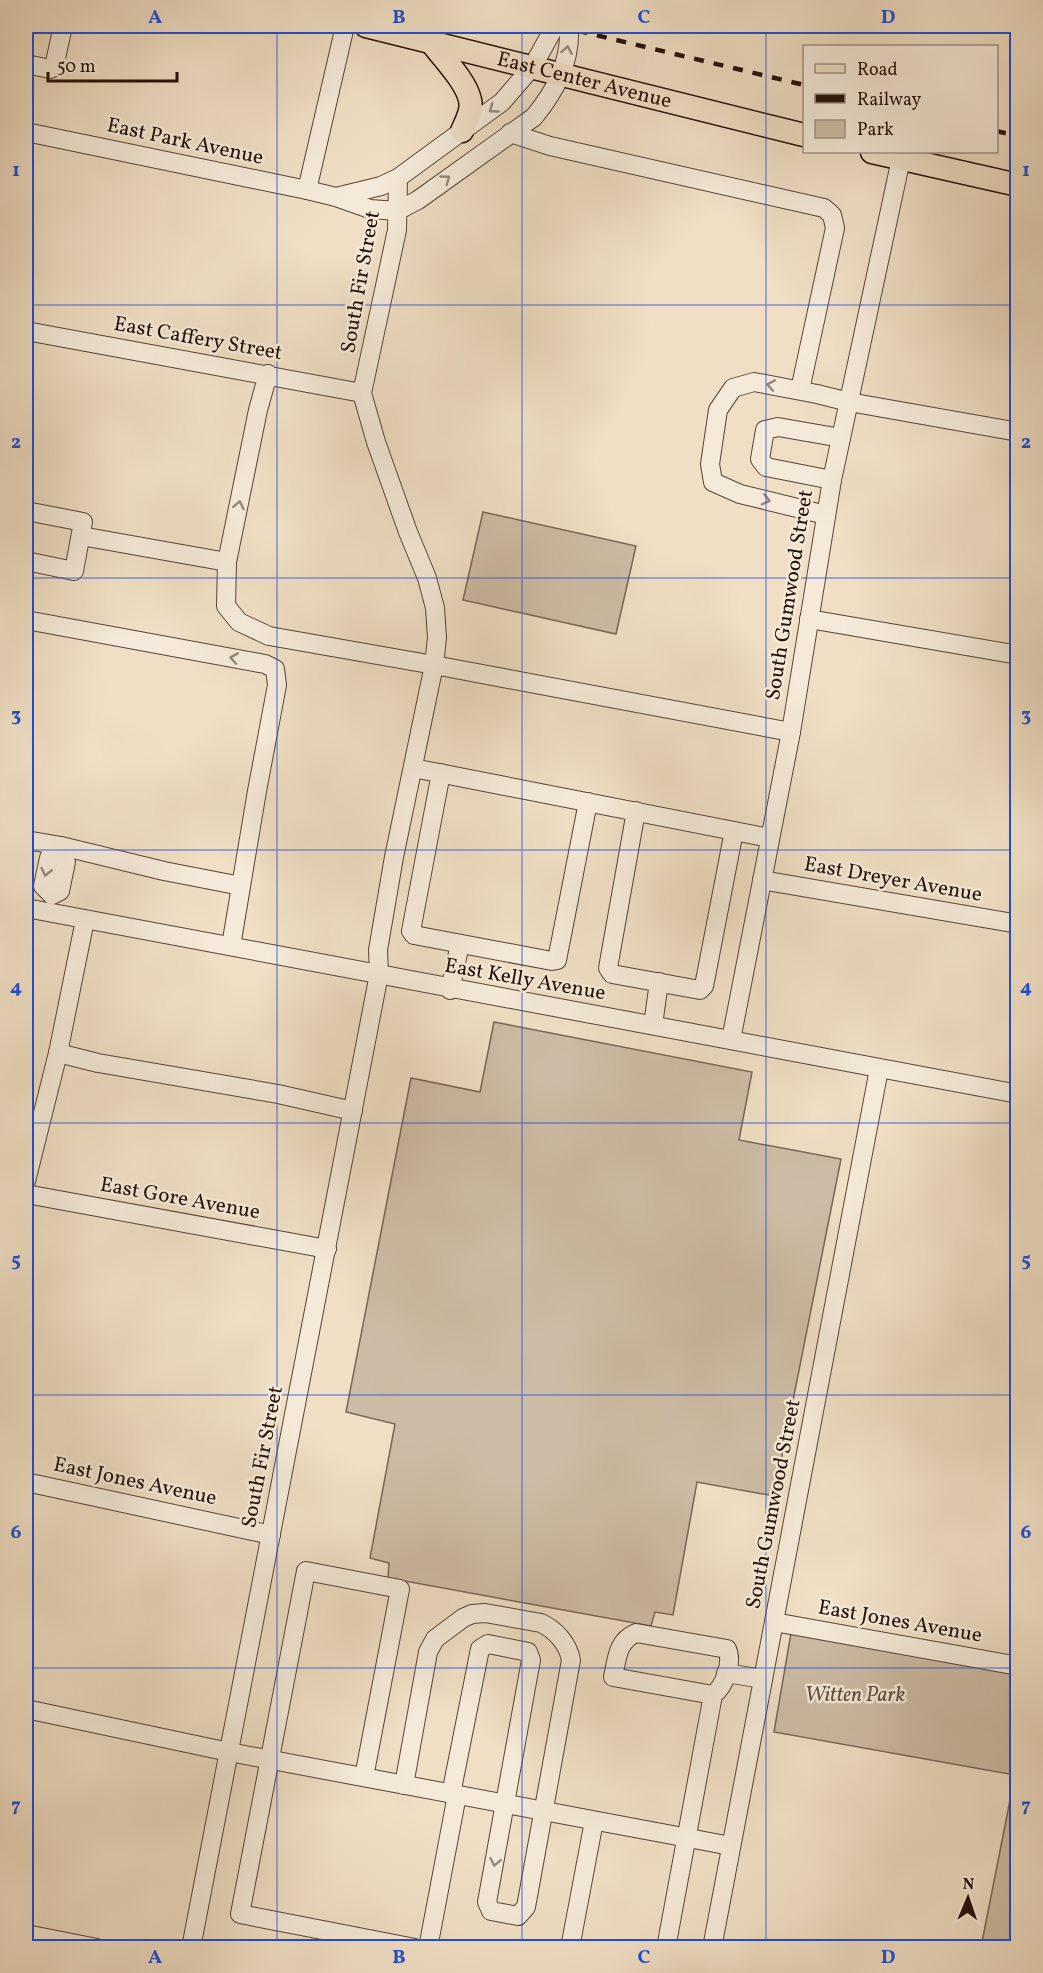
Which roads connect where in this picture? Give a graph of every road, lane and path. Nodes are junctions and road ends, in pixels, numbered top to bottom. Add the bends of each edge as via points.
1 (63, 26) edge
2 (345, 26) edge
3 (366, 26) edge
4 (555, 26) edge
5 (569, 26) edge
6 (430, 42) junction
7 (26, 64) edge
8 (533, 66) junction
9 (563, 74) junction
10 (462, 131) junction
11 (26, 132) edge
12 (510, 133) junction
13 (803, 135) edge
14 (876, 153) edge
15 (901, 159) junction
16 (398, 178) junction
17 (1017, 185) edge
18 (307, 190) junction
19 (336, 197) junction
20 (397, 211) junction
21 (26, 331) edge
22 (268, 374) junction
23 (800, 390) junction
24 (363, 393) junction
25 (849, 402) junction
26 (1017, 432) edge
27 (841, 438) junction
28 (832, 480) junction
29 (26, 511) edge
30 (826, 515) junction
31 (81, 536) junction
32 (26, 561) edge
33 (227, 562) junction
34 (809, 619) junction
35 (26, 620) edge
36 (1017, 655) edge
37 (434, 665) junction
38 (791, 732) junction
39 (413, 768) junction
40 (441, 773) junction
41 (588, 802) junction
42 (636, 812) junction
43 (734, 831) junction
44 (770, 838) junction
45 (26, 840) edge
46 (61, 849) junction
47 (762, 880) junction
48 (241, 886) junction
49 (49, 903) junction
50 (26, 908) edge
51 (85, 920) junction
52 (1017, 924) edge
53 (460, 944) junction
54 (231, 946) junction
55 (379, 974) junction
56 (659, 982) junction
57 (450, 990) junction
58 (653, 1025) junction
59 (731, 1040) junction
60 (58, 1053) junction
61 (879, 1069) junction
62 (1017, 1094) edge
63 (353, 1111) junction
64 (26, 1181) edge
65 (26, 1194) edge
66 (327, 1249) junction
67 (26, 1482) edge
68 (271, 1535) junction
69 (774, 1622) junction
70 (1017, 1666) edge
71 (726, 1673) junction
72 (763, 1679) junction
73 (713, 1695) junction
74 (26, 1709) edge
75 (229, 1752) junction
76 (270, 1760) junction
77 (364, 1777) junction
78 (404, 1785) junction
79 (454, 1794) junction
80 (505, 1804) junction
81 (544, 1811) junction
82 (594, 1821) junction
83 (687, 1838) junction
84 (731, 1846) junction
85 (26, 1934) edge
86 (97, 1947) edge
87 (191, 1947) edge
88 (415, 1947) edge
89 (428, 1947) edge
90 (570, 1947) edge
91 (666, 1947) edge
92 (712, 1947) edge

1 - 7 street via 54,67
2 - 18 street
3 - 6 main road, East Center Avenue
4 - 8 street, East Park Avenue
9 -> 5 street
6 - 8 main road, East Center Avenue
6 - 10 main road via 465,87 471,101
8 - 9 main road, East Center Avenue
8 -> 10 street, East Park Avenue via 502,102
9 - 12 street via 534,117
9 - 13 main road, East Center Avenue
10 - 16 street, East Park Avenue
11 - 18 street, East Park Avenue
20 -> 12 street
12 - 23 street via 550,146 824,208 832,215 835,228
14 - 15 main road
15 - 17 main road
15 - 25 street, South Gumwood Street
16 - 19 street, East Park Avenue
16 - 20 street, South Fir Street
18 - 19 street, East Park Avenue
19 - 20 street, East Park Avenue via 370,209
20 - 24 street, South Fir Street via 398,230
21 - 22 street, East Caffery Street
22 - 24 street, East Caffery Street
33 -> 22 street
23 - 25 street
23 -> 30 street via 754,382 733,388 718,410 710,464 713,482 740,494
24 - 37 street, South Fir Street via 376,442 435,608
25 - 26 street
25 - 27 street, South Gumwood Street
27 - 28 street, South Gumwood Street
27 - 28 street via 778,427 765,430 760,459 766,467
28 - 30 street, South Gumwood Street
29 - 31 street via 83,522
30 - 34 street, South Gumwood Street
31 - 32 street via 74,571
31 - 33 street
33 - 37 street via 226,606 239,622 269,636
34 - 36 street
34 - 38 street, South Gumwood Street
48 -> 35 street via 277,685 275,669
37 - 38 street
37 - 39 street, South Fir Street
38 - 44 street, South Gumwood Street
39 - 40 street
39 - 55 street, South Fir Street via 378,950
40 - 41 street
40 - 53 street via 411,931 414,935
41 - 42 street
41 - 53 street via 557,960
42 - 43 street
42 - 56 street via 608,968 612,974
43 - 44 street
43 - 56 street via 704,986 700,990
44 - 47 street, South Gumwood Street
45 - 46 street
46 - 48 street
46 - 49 street via 66,862 60,891
47 - 52 street, East Dreyer Avenue
47 - 59 street, South Gumwood Street
48 - 54 street
49 - 50 street, East Kelly Avenue
49 - 51 street, East Kelly Avenue
51 - 54 street, East Kelly Avenue
51 - 60 street
53 - 57 street
54 - 55 street, East Kelly Avenue
55 - 57 street, East Kelly Avenue
55 - 63 street, South Fir Street
56 - 58 street
57 - 58 street, East Kelly Avenue
58 - 59 street, East Kelly Avenue
59 - 61 street, East Kelly Avenue
60 - 63 street
60 - 64 street
61 - 62 street, East Kelly Avenue
61 - 69 street, South Gumwood Street
63 - 66 street, South Fir Street
65 - 66 street, East Gore Avenue
66 - 68 street, South Fir Street
67 - 68 street, East Jones Avenue
68 - 75 street, South Fir Street
69 - 70 street, East Jones Avenue
69 - 72 street, South Gumwood Street
71 - 72 street
71 - 73 street
71 - 73 street via 729,1653 724,1648 636,1633 619,1648 613,1677
72 - 84 street, South Gumwood Street
73 - 83 street
74 - 75 street
75 - 76 street
75 - 87 street, South Fir Street
76 - 77 street
76 - 77 street via 306,1571 400,1589
76 - 88 street via 240,1914
77 - 78 street
78 - 79 street
78 - 81 street via 431,1644 463,1618 479,1613 496,1615 547,1626 566,1646 571,1660
79 - 80 street
79 - 80 street via 480,1649 488,1644 526,1651 531,1660
79 - 89 street
80 - 81 street
80 -> 81 street via 487,1902 491,1911 518,1916 525,1911
81 - 82 street
82 - 83 street
82 - 90 street
83 - 84 street
83 - 91 street
84 - 92 street, South Gumwood Street
85 - 86 street

